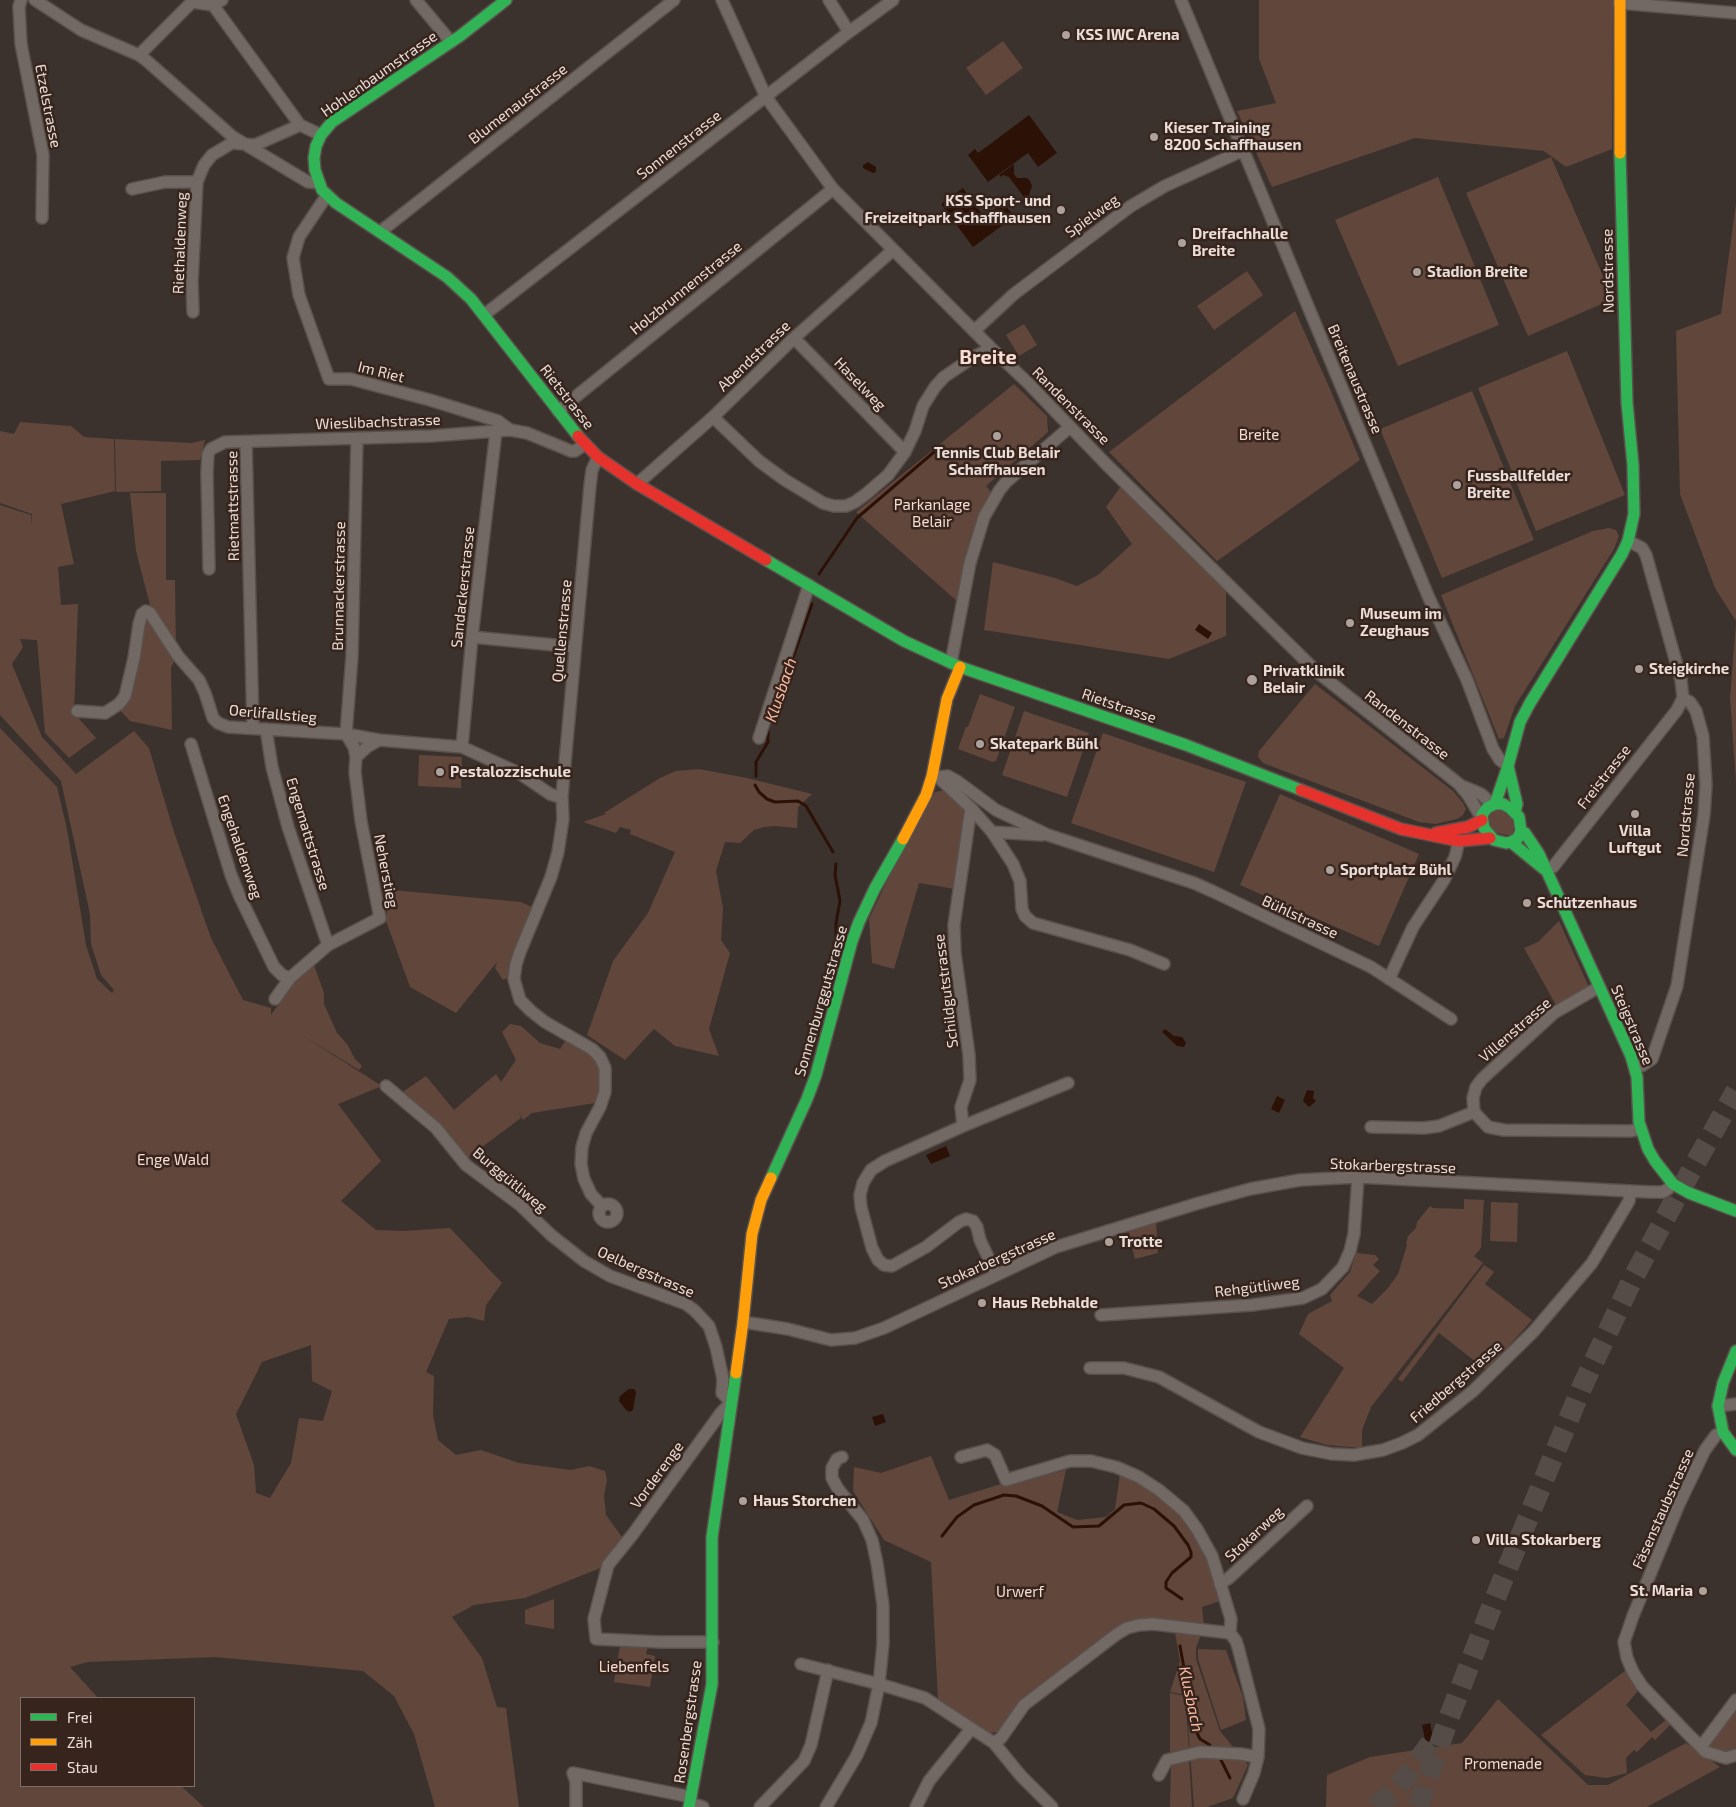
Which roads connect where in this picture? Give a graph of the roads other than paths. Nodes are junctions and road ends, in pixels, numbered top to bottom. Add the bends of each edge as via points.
1 (21, 0) edge
2 (35, 0) edge
3 (416, 0) edge
4 (506, 0) edge
5 (674, 0) edge
6 (722, 0) edge
7 (829, 0) edge
8 (893, 0) edge
9 (1181, 0) edge
10 (217, 2) edge
11 (1620, 2) edge
12 (1706, 5) edge
13 (1736, 13) edge
14 (849, 32) junction
15 (452, 42) junction
16 (139, 55) junction
17 (766, 97) junction
18 (300, 126) junction
19 (321, 135) junction
20 (243, 144) junction
21 (1244, 150) junction
22 (197, 182) junction
23 (319, 183) junction
24 (132, 189) dead end
25 (833, 189) junction
26 (327, 195) junction
27 (42, 218) dead end
28 (380, 232) junction
29 (893, 250) junction
30 (193, 312) dead end
31 (484, 315) junction
32 (974, 331) junction
33 (794, 338) junction
34 (991, 348) junction
35 (558, 410) junction
36 (713, 417) junction
37 (1070, 427) junction
38 (510, 430) junction
39 (496, 431) junction
40 (357, 438) junction
41 (246, 442) junction
42 (585, 444) junction
43 (905, 452) junction
44 (598, 457) junction
45 (637, 484) junction
46 (1628, 540) junction
47 (209, 569) dead end
48 (809, 586) junction
49 (472, 637) junction
50 (575, 647) junction
51 (956, 665) junction
52 (1683, 698) junction
53 (77, 711) dead end
54 (253, 728) junction
55 (266, 729) junction
56 (346, 734) junction
57 (759, 738) dead end
58 (378, 740) junction
59 (191, 744) dead end
60 (462, 746) junction
61 (356, 757) junction
62 (1507, 769) junction
63 (935, 777) junction
64 (1459, 784) junction
65 (1481, 794) junction
66 (562, 796) junction
67 (1494, 804) junction
68 (971, 808) junction
69 (1514, 812) junction
70 (1482, 818) junction
71 (1521, 831) junction
72 (992, 832) junction
73 (1048, 835) junction
74 (1429, 835) junction
75 (1490, 838) junction
76 (1459, 841) junction
77 (1511, 842) junction
78 (1546, 870) junction
79 (328, 945) junction
80 (1164, 964) dead end
81 (290, 978) junction
82 (1389, 979) junction
83 (1599, 987) junction
84 (275, 999) dead end
85 (1451, 1019) dead end
86 (1636, 1068) junction
87 (1068, 1083) dead end
88 (386, 1086) dead end
89 (1474, 1112) junction
90 (963, 1126) junction
91 (1371, 1127) dead end
92 (1641, 1129) junction
93 (1358, 1177) junction
94 (1673, 1184) junction
95 (1630, 1191) junction
96 (602, 1206) dead end
97 (1736, 1211) edge
98 (574, 1253) joint
99 (996, 1274) junction
100 (1101, 1315) dead end
101 (743, 1322) junction
102 (1736, 1351) edge
103 (1090, 1368) dead end
104 (731, 1402) junction
105 (1736, 1404) edge
106 (1718, 1406) junction
107 (1723, 1432) junction
108 (1736, 1450) edge
109 (842, 1457) dead end
110 (961, 1457) dead end
111 (1307, 1506) dead end
112 (1220, 1584) junction
113 (1230, 1633) junction
114 (713, 1642) junction
115 (801, 1664) dead end
116 (828, 1670) junction
117 (879, 1684) junction
118 (1736, 1700) edge
119 (971, 1728) junction
120 (994, 1743) junction
121 (1704, 1749) junction
122 (1736, 1756) edge
123 (1258, 1757) junction
124 (1159, 1775) dead end
125 (1243, 1799) dead end
126 (690, 1802) edge
127 (576, 1807) edge
128 (703, 1807) edge
129 (760, 1807) edge
130 (826, 1807) edge
131 (916, 1807) edge
132 (1052, 1807) edge

1 - 27 street, Etzelstrasse via 21,44 43,155
2 - 16 street via 81,30
3 - 15 street
4 - 15 street, Hohlenbaumstrasse
5 - 28 street, Blumenaustrasse
6 - 17 street, Randenstrasse
7 - 14 street
8 - 14 street, Sonnenstrasse
9 - 21 street, Breitenaustrasse
10 - 16 street via 192,2
10 - 18 street
11 - 12 street
11 - 46 street, Nordstrasse via 1625,368 1634,495 1634,514
12 - 13 street
14 - 17 street, Sonnenstrasse
15 - 19 street, Hohlenbaumstrasse via 339,117
16 - 20 street
17 - 25 street, Randenstrasse
17 - 31 street, Sonnenstrasse
18 - 19 street
18 - 20 street, Riethaldenweg via 255,145
19 - 23 street, Hohlenbaumstrasse via 314,158
20 - 22 street, Riethaldenweg via 232,143 212,155
20 - 23 street via 308,182
21 - 32 street, Spielweg via 1165,186 1132,206 1014,294
21 - 62 street, Breitenaustrasse via 1493,749
22 - 24 street via 165,182
22 - 30 street, Riethaldenweg
23 - 26 street, Hohlenbaumstrasse
25 - 29 street, Randenstrasse
25 - 35 street, Holzbrunnenstrasse
26 - 28 street, Rietstrasse
26 - 38 street, Im Riet via 299,237 293,258 299,295 329,379 351,380 430,400 498,421
28 - 31 street, Rietstrasse via 447,276
29 - 32 street, Randenstrasse
29 - 33 street, Abendstrasse
31 - 35 street, Rietstrasse
32 - 34 street, Randenstrasse
33 - 36 street, Abendstrasse
33 - 43 street, Haselweg
34 - 37 street, Randenstrasse
34 - 43 street via 954,370 935,387 923,406
35 - 42 street, Rietstrasse
36 - 43 street via 778,475 824,504 834,506 846,506 866,494 888,476
36 - 45 street, Abendstrasse
37 - 51 street, Sonnenburggutstrasse via 1006,482 984,517 970,563
37 - 64 street, Randenstrasse via 1316,671
38 - 39 street, Wieslibachstrasse
38 - 42 street via 527,433 571,451
39 - 40 street, Wieslibachstrasse
39 - 49 street, Sandackerstrasse
40 - 41 street, Wieslibachstrasse
40 - 56 street, Brunnackerstrasse via 352,656
41 - 47 street, Rietmattstrasse via 225,442 210,449 208,454
41 - 54 street, Rietmattstrasse
42 - 44 street, Rietstrasse
44 - 45 street, Rietstrasse
44 - 50 street, Quellenstrasse via 592,470
45 - 48 street, Rietstrasse
46 - 52 street, Nordstrasse via 1646,554
46 - 62 street, Nordstrasse via 1604,586 1530,703 1520,722
48 - 51 street, Rietstrasse via 915,647
48 - 57 street
49 - 50 street
49 - 60 street, Sandackerstrasse
50 - 66 street, Quellenstrasse
51 - 63 street, Sonnenburggutstrasse via 947,699
51 - 74 street, Rietstrasse via 1186,745 1401,829
52 - 78 street, Freistrasse via 1553,867
52 - 86 street, Nordstrasse via 1696,711 1703,736 1704,815 1677,986 1652,1059
53 - 54 street, Oerlifallstieg via 105,713 125,696 139,624 146,611 199,680 218,724
54 - 55 street, Oerlifallstieg
55 - 56 street, Oerlifallstieg
55 - 79 street, Engemattstrasse via 288,827
56 - 58 street, Oerlifallstieg
56 - 61 street, Neherstieg
58 - 60 street, Oerlifallstieg
58 - 61 street
59 - 81 street, Engehaldenweg via 240,897 274,967
60 - 66 street, Oerlifallstieg via 519,773 550,794
61 - 79 street, Neherstieg via 361,821 380,918
62 - 65 street via 1490,789
62 - 67 street, Nordstrasse
62 - 69 street via 1517,804
63 - 68 street
63 - 73 street, Bühlstrasse via 948,776 996,810
63 - 101 street, Sonnenburggutstrasse via 875,888 852,941 808,1099 761,1200 752,1234
64 - 65 street, Randenstrasse
64 - 70 street, Randenstrasse
65 - 67 street, Randenstrasse
66 - 96 street, Quellenstrasse via 558,852 520,952 514,979 520,1000 531,1011 592,1049 605,1068 605,1092 586,1133 581,1164 591,1194
67 - 69 street via 1503,804
67 - 70 street
68 - 72 street
68 - 90 street, Schildgutstrasse via 954,926 969,1055 970,1080 961,1107
69 - 71 street via 1522,823
70 - 74 street, Rietstrasse via 1468,827
70 - 75 street
71 - 77 street
71 - 78 street, Steigstrasse via 1539,854
72 - 73 street, Bühlstrasse
72 - 80 street via 1013,864 1020,880 1022,909 1033,923 1130,950
73 - 82 street, Bühlstrasse via 1194,883 1371,967
74 - 76 street, Rietstrasse
75 - 76 street, Rietstrasse
75 - 77 street
76 - 82 street via 1444,880 1413,927
77 - 78 street, Steigstrasse
78 - 83 street, Steigstrasse
79 - 81 street, Neherstieg
81 - 84 street, Neherstieg
82 - 85 street, Bühlstrasse
83 - 86 street, Steigstrasse
83 - 89 street, Villenstrasse via 1554,1013 1482,1079 1473,1098
86 - 92 street, Steigstrasse
87 - 90 street
88 - 98 street, Burggütliweg via 436,1128 466,1165 520,1205
89 - 91 street via 1439,1126
89 - 92 street via 1488,1127 1504,1130
90 - 99 street via 871,1170 863,1182 861,1207 872,1248 884,1265 892,1266 926,1247 966,1219 973,1221
92 - 94 street, Steigstrasse via 1655,1161
93 - 95 street, Stokarbergstrasse
93 - 99 street, Stokarbergstrasse via 1300,1180 1199,1203 1056,1247
93 - 100 street, Rehgütliweg via 1350,1252 1344,1267 1322,1289 1303,1298 1252,1305
94 - 95 street, Stokarbergstrasse via 1663,1192
94 - 97 street, Steigstrasse
95 - 103 street, Friedbergstrasse via 1629,1201 1592,1263 1534,1331 1473,1391 1418,1435 1383,1450 1354,1455 1302,1448 1259,1432 1159,1377 1124,1368
98 - 104 street, Oelbergstrasse via 610,1276 686,1304 696,1311 709,1326 723,1378 722,1393
99 - 101 street, Stokarbergstrasse via 884,1328 855,1338 831,1340
101 - 104 street
102 - 106 street
104 - 114 street via 711,1547
104 - 114 street, Vorderenge via 608,1564 594,1619 596,1639
105 - 106 street
106 - 107 street
107 - 108 street
107 - 121 street, Fäsenstaubstrasse via 1716,1435 1705,1450 1624,1642 1627,1658 1642,1686
109 - 117 street via 832,1468 832,1478 863,1520 877,1563 883,1605
110 - 112 street via 987,1450 995,1455 1006,1480 1070,1461 1092,1461 1139,1477 1184,1511 1198,1529 1212,1556
111 - 112 street, Stokarweg
112 - 113 street via 1231,1619
113 - 120 street via 1153,1624 1127,1628 1024,1706
113 - 123 street via 1238,1648 1259,1729
114 - 126 street, Rosenbergstrasse via 712,1684
115 - 116 street
116 - 117 street
116 - 129 street via 811,1745 804,1761
117 - 119 street via 925,1698
117 - 130 street via 870,1723 857,1755
118 - 121 street
119 - 120 street
119 - 131 street via 929,1782
120 - 132 street
121 - 122 street via 1726,1758
123 - 124 street via 1200,1752 1167,1760
123 - 125 street
126 - 127 street via 573,1774
126 - 128 street

